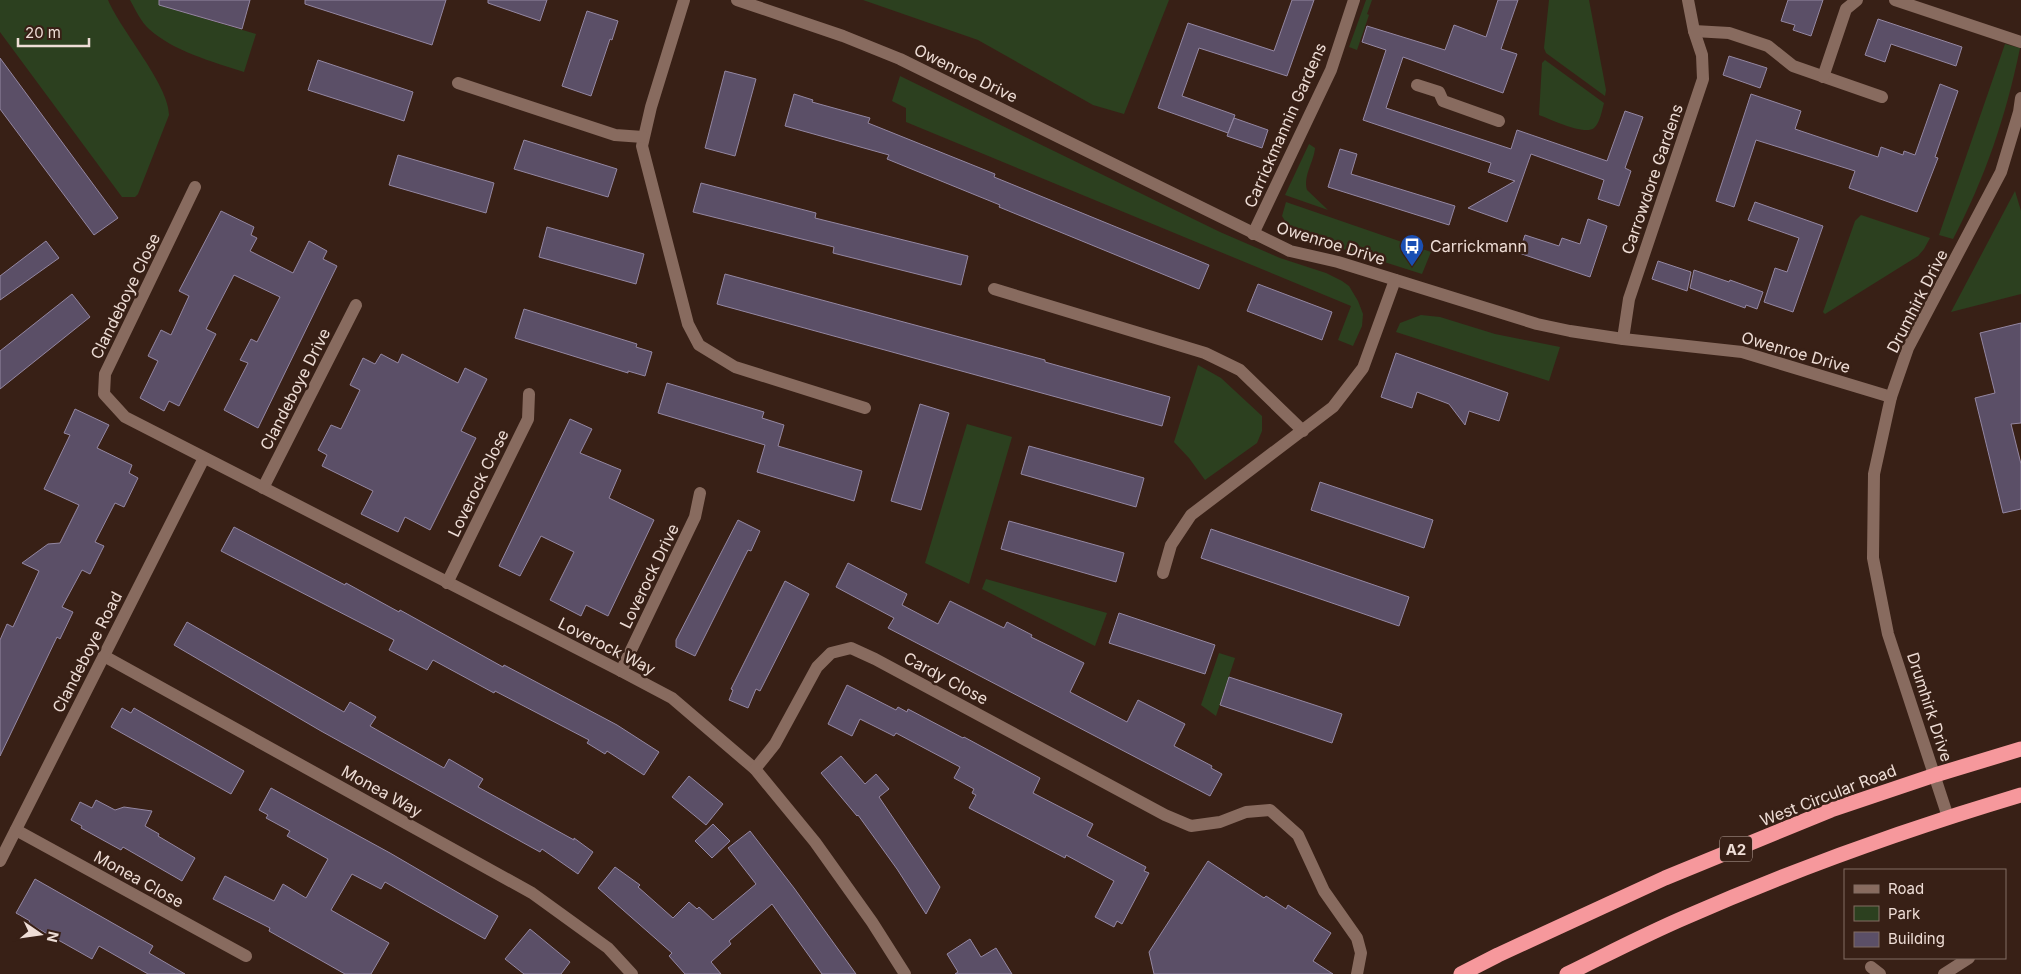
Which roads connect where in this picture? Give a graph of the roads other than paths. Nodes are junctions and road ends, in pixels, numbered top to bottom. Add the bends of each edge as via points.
1 (684, 0) edge
2 (737, 0) edge
3 (1354, 0) edge
4 (1688, 0) edge
5 (1858, 0) edge
6 (1896, 0) edge
7 (1694, 31) junction
8 (2021, 42) edge
9 (1823, 77) junction
10 (458, 83) dead end
11 (1417, 85) dead end
12 (1882, 97) dead end
13 (2021, 98) edge
14 (2020, 112) edge
15 (1499, 121) dead end
16 (643, 137) junction
17 (195, 187) dead end
18 (1253, 234) junction
19 (1395, 280) junction
20 (994, 289) dead end
21 (356, 305) dead end
22 (1624, 339) junction
23 (529, 394) dead end
24 (1891, 397) junction
25 (865, 408) dead end
26 (1303, 431) junction
27 (204, 458) junction
28 (263, 488) junction
29 (700, 492) dead end
30 (1162, 573) dead end
31 (447, 583) junction
32 (104, 656) junction
33 (621, 671) junction
34 (2021, 749) edge
35 (755, 769) junction
36 (1935, 775) junction
37 (2021, 795) edge
38 (1948, 817) junction
39 (16, 830) junction
40 (0, 861) edge
41 (246, 956) dead end
42 (1967, 959) edge
43 (632, 974) edge
44 (905, 974) edge
45 (1357, 974) edge
46 (1461, 974) edge
47 (1567, 974) edge
48 (1944, 974) edge

1 - 16 street
2 - 18 street, Owenroe Drive via 900,59
3 - 18 street, Carrickmannin Gardens via 1331,70
4 - 7 street, Carrowdore Gardens
5 - 9 street via 1846,9
6 - 8 street
7 - 9 street via 1729,33 1768,46 1793,66
7 - 22 street, Carrowdore Gardens via 1702,55 1703,79 1630,294
9 - 12 street
10 - 16 street via 616,135
11 - 15 street via 1439,92 1443,101
13 - 14 street, Drumhirk Drive
14 - 24 street, Drumhirk Drive via 2001,172 1908,348
16 - 25 street via 646,165 688,324 699,345 735,367
17 - 27 street, Clandeboye Close via 105,374 104,394 125,418
18 - 19 street, Owenroe Drive via 1290,251
19 - 22 street, Owenroe Drive via 1536,324
19 - 26 street via 1363,368 1333,407
20 - 26 street via 1204,353 1240,370
21 - 28 street, Clandeboye Drive
22 - 24 street, Owenroe Drive via 1742,352
23 - 31 street, Loverock Close via 528,419
24 - 36 street, Drumhirk Drive via 1874,474 1873,558 1888,634
26 - 30 street via 1192,515 1171,545
27 - 28 street, Loverock Way
27 - 32 street, Clandeboye Road
28 - 31 street, Loverock Way
29 - 33 street, Loverock Drive via 695,517
31 - 33 street, Loverock Way
32 - 39 street, Clandeboye Road
32 - 43 street, Monea Way via 532,893 608,948
33 - 35 street, Loverock Way via 672,698
34 - 36 highway, West Circular Road / A2
35 - 44 street, Loverock Way via 815,842
35 - 45 street, Cardy Close via 774,744 816,666 831,653 851,648 1191,826 1220,822 1246,812 1270,810 1298,834 1324,891 1357,938 1361,953
36 - 38 street, Drumhirk Drive
36 - 46 highway, West Circular Road / A2 via 1831,810 1666,878
37 - 38 highway
38 - 47 highway via 1820,862 1686,917
39 - 40 street, Clandeboye Road
39 - 41 street, Monea Close
42 - 48 street

